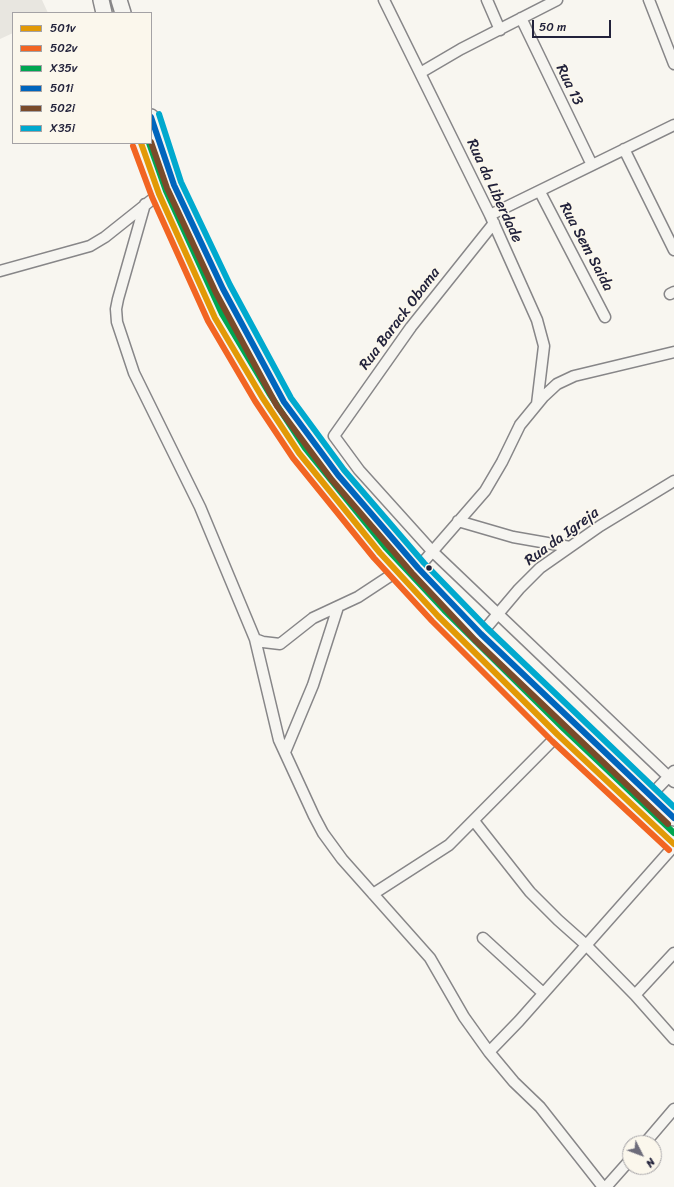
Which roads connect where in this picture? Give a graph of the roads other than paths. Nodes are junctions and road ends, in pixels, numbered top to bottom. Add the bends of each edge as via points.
1 (101, 0) edge
2 (119, 0) edge
3 (384, 0) edge
4 (487, 0) edge
5 (557, 0) edge
6 (649, 0) edge
7 (104, 12) edge
8 (123, 12) edge
9 (521, 18) junction
10 (500, 30) junction
11 (674, 64) edge
12 (420, 73) junction
13 (152, 120) edge
14 (674, 125) edge
15 (141, 144) edge
16 (624, 149) junction
17 (592, 165) junction
18 (540, 192) junction
19 (159, 194) junction
20 (146, 204) junction
21 (492, 219) junction
22 (674, 250) edge
23 (0, 270) edge
24 (605, 316) dead end
25 (674, 352) edge
26 (537, 404) junction
27 (674, 481) edge
28 (458, 521) junction
29 (570, 547) junction
30 (432, 551) junction
31 (418, 568) junction
32 (396, 572) junction
33 (338, 607) junction
34 (498, 613) junction
35 (481, 634) junction
36 (255, 639) junction
37 (558, 735) junction
38 (285, 752) junction
39 (672, 777) edge
40 (651, 795) junction
41 (674, 818) edge
42 (474, 821) junction
43 (674, 845) edge
44 (373, 894) junction
45 (482, 938) dead end
46 (585, 944) junction
47 (674, 953) edge
48 (543, 993) junction
49 (636, 995) junction
50 (674, 1039) edge
51 (489, 1052) junction
52 (674, 1109) edge
53 (652, 1135) edge
54 (622, 1169) edge
55 (603, 1187) edge
56 (606, 1187) edge

1 - 7 main road
2 - 8 main road
3 - 12 street, Rua da Liberdade
4 - 10 street
5 - 9 street
6 - 11 street
9 - 10 street
9 - 17 street, Rua 13
10 - 12 street
12 - 21 street, Rua da Liberdade
13 - 31 main road via 174,185 223,289 284,402 338,475
14 - 16 street, Rua Barack Obama
15 - 19 main road
16 - 17 street, Rua Barack Obama
16 - 22 street
17 - 18 street, Rua Barack Obama
18 - 21 street, Rua Barack Obama
18 - 24 street, Rua Sem Saida
19 - 20 street
19 - 32 main road via 215,318 262,397 300,453
20 - 23 street via 105,238 90,246
20 - 36 street via 118,299 117,322 134,373 200,507
21 - 26 street, Rua da Liberdade via 542,336 544,346
21 - 30 street, Rua Barack Obama via 334,436 359,470
25 - 26 street via 574,376 557,384
26 - 28 street via 520,425 485,491
27 - 29 street, Rua da Igreja
28 - 29 street via 513,537
28 - 30 street
29 - 34 street, Rua da Igreja via 540,568
30 - 31 street
30 - 34 street
31 - 35 main road
32 - 33 street via 376,587
32 - 37 main road
33 - 36 street via 313,618 280,644
33 - 38 street via 313,685
34 - 35 street, Rua da Igreja
34 - 39 street
35 - 40 main road
36 - 38 street via 279,740
37 - 42 street
37 - 43 main road
38 - 44 street via 323,833
39 - 40 street
40 - 41 main road
42 - 44 street via 449,845
42 - 46 street via 530,892
43 - 46 street
44 - 51 street via 430,958 464,1017
45 - 48 street
46 - 48 street
46 - 49 street
47 - 49 street
48 - 51 street
49 - 50 street
51 - 55 street via 514,1082 540,1106
52 - 53 street
54 - 56 street

